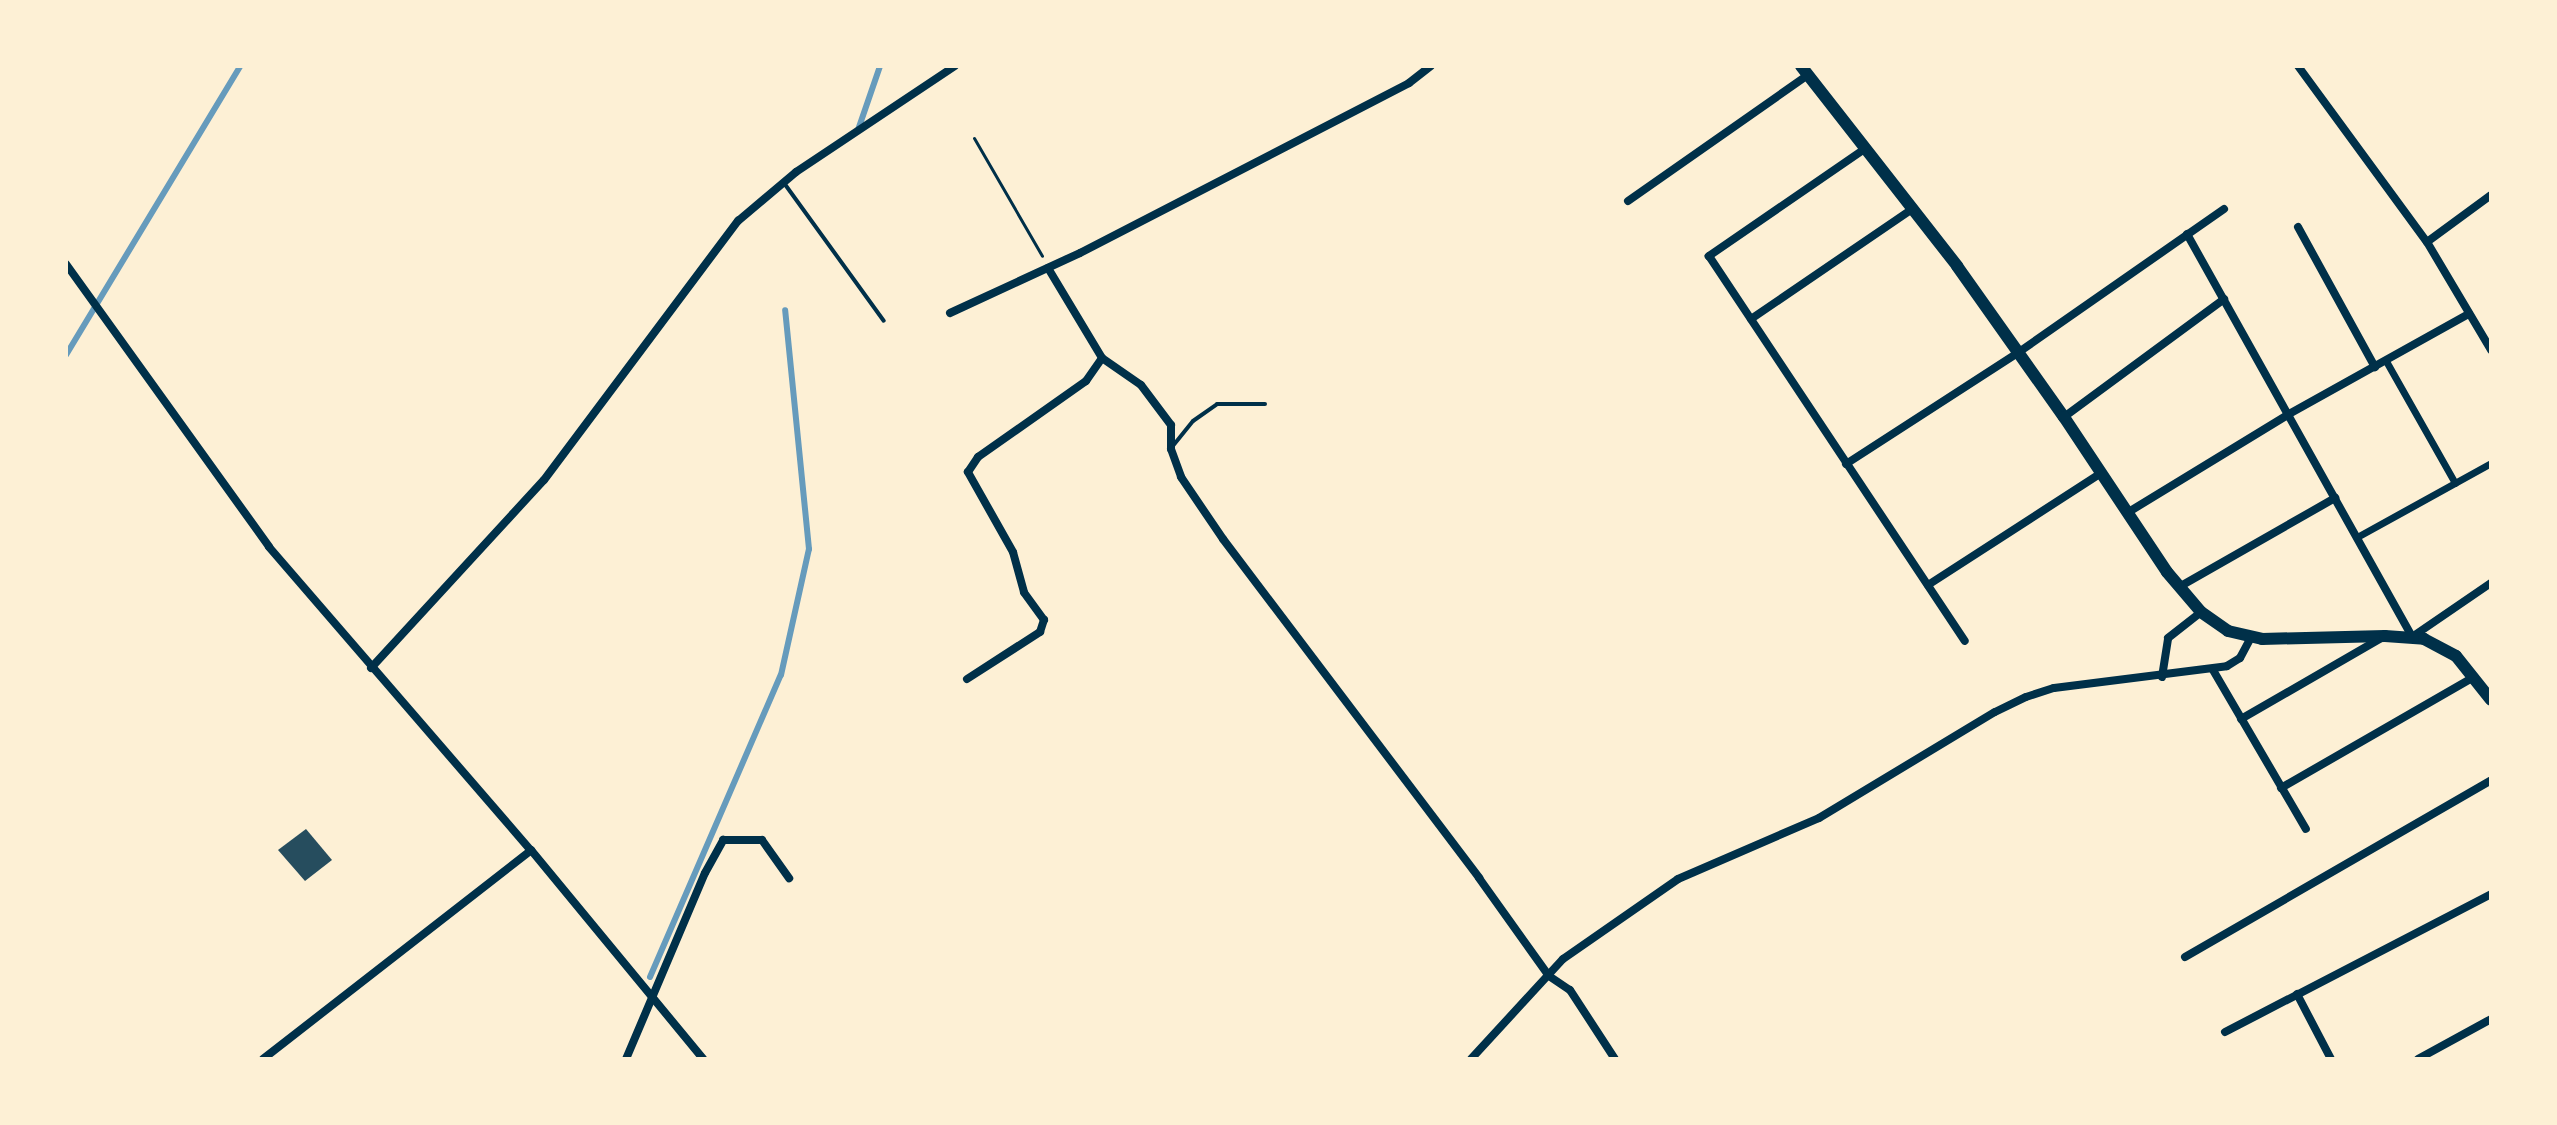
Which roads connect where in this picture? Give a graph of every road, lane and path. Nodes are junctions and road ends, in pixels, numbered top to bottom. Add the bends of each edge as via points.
1 (955, 66) edge
2 (1431, 66) edge
3 (2298, 66) edge
4 (1805, 70) edge
5 (974, 138) dead end
6 (1866, 148) junction
7 (784, 182) junction
8 (2491, 195) edge
9 (1628, 201) dead end
10 (1914, 208) junction
11 (2224, 209) dead end
12 (2298, 227) dead end
13 (2187, 234) junction
14 (2427, 242) junction
15 (66, 264) edge
16 (1048, 268) junction
17 (2224, 299) junction
18 (950, 313) dead end
19 (2469, 314) junction
20 (1751, 319) junction
21 (884, 321) dead end
22 (2491, 350) edge
23 (2019, 352) junction
24 (1102, 358) junction
25 (2386, 361) junction
26 (2375, 367) junction
27 (1265, 404) dead end
28 (2289, 414) junction
29 (2064, 417) junction
30 (1171, 449) junction
31 (2491, 463) edge
32 (1846, 464) junction
33 (2101, 473) junction
34 (2455, 483) junction
35 (2335, 498) junction
36 (2127, 513) junction
37 (2357, 537) junction
38 (2491, 583) edge
39 (1928, 585) junction
40 (2179, 587) junction
41 (2201, 612) junction
42 (2385, 636) junction
43 (2251, 637) junction
44 (2412, 637) junction
45 (1965, 641) dead end
46 (371, 668) junction
47 (2213, 670) junction
48 (2162, 677) junction
49 (2474, 677) junction
50 (967, 679) dead end
51 (2491, 700) edge
52 (2241, 719) junction
53 (2491, 780) edge
54 (2281, 788) junction
55 (2306, 829) dead end
56 (531, 850) junction
57 (789, 878) dead end
58 (2491, 894) edge
59 (2185, 957) dead end
60 (1549, 976) junction
61 (2297, 994) junction
62 (653, 999) junction
63 (2491, 1019) edge
64 (2225, 1032) dead end
65 (263, 1059) edge
66 (626, 1059) edge
67 (703, 1059) edge
68 (1471, 1059) edge
69 (1615, 1059) edge
70 (2331, 1059) edge
71 (2418, 1059) edge

1 - 7 street
2 - 16 street via 1409,83
3 - 14 street
4 - 6 main road
4 - 9 street
5 - 16 path
6 - 10 main road
6 - 20 street via 1709,256
7 - 21 lane
7 - 46 street via 738,221 544,480
8 - 14 street
10 - 20 street
10 - 23 main road
11 - 13 street
12 - 26 street
13 - 17 street
13 - 23 street
14 - 19 street
15 - 46 street via 269,547
16 - 18 street
16 - 24 street
17 - 28 street
17 - 29 street
19 - 22 street
19 - 25 street
20 - 32 street
23 - 29 main road
23 - 32 street
24 - 30 street via 1141,385 1171,425
24 - 50 street via 1086,381 978,457 968,472 1013,552 1024,592 1044,620 1040,632
25 - 26 street
25 - 34 street
26 - 28 street
27 - 30 lane via 1217,404 1193,421
28 - 35 street
28 - 36 street
29 - 33 main road
30 - 60 street via 1181,477 1223,539
31 - 34 street
32 - 39 street
33 - 36 main road
33 - 39 street
34 - 37 street
35 - 37 street
35 - 40 street
36 - 40 main road
37 - 44 street
38 - 44 street
39 - 45 street
40 - 41 main road
41 - 43 main road via 2218,626
41 - 48 street via 2168,638
42 - 43 main road
42 - 44 main road
42 - 52 street
43 - 47 street via 2240,658
44 - 49 main road via 2446,648
46 - 56 street
47 - 48 street
47 - 52 street
48 - 60 street via 2054,688 1995,712 1819,818 1678,879 1563,959
49 - 51 main road
49 - 54 street
52 - 54 street
53 - 59 street
54 - 55 street
56 - 62 street
56 - 65 street
57 - 62 street via 762,840 723,840
58 - 61 street
60 - 68 street
60 - 69 street via 1570,990
61 - 64 street
61 - 70 street
62 - 66 street
62 - 67 street
63 - 71 street

